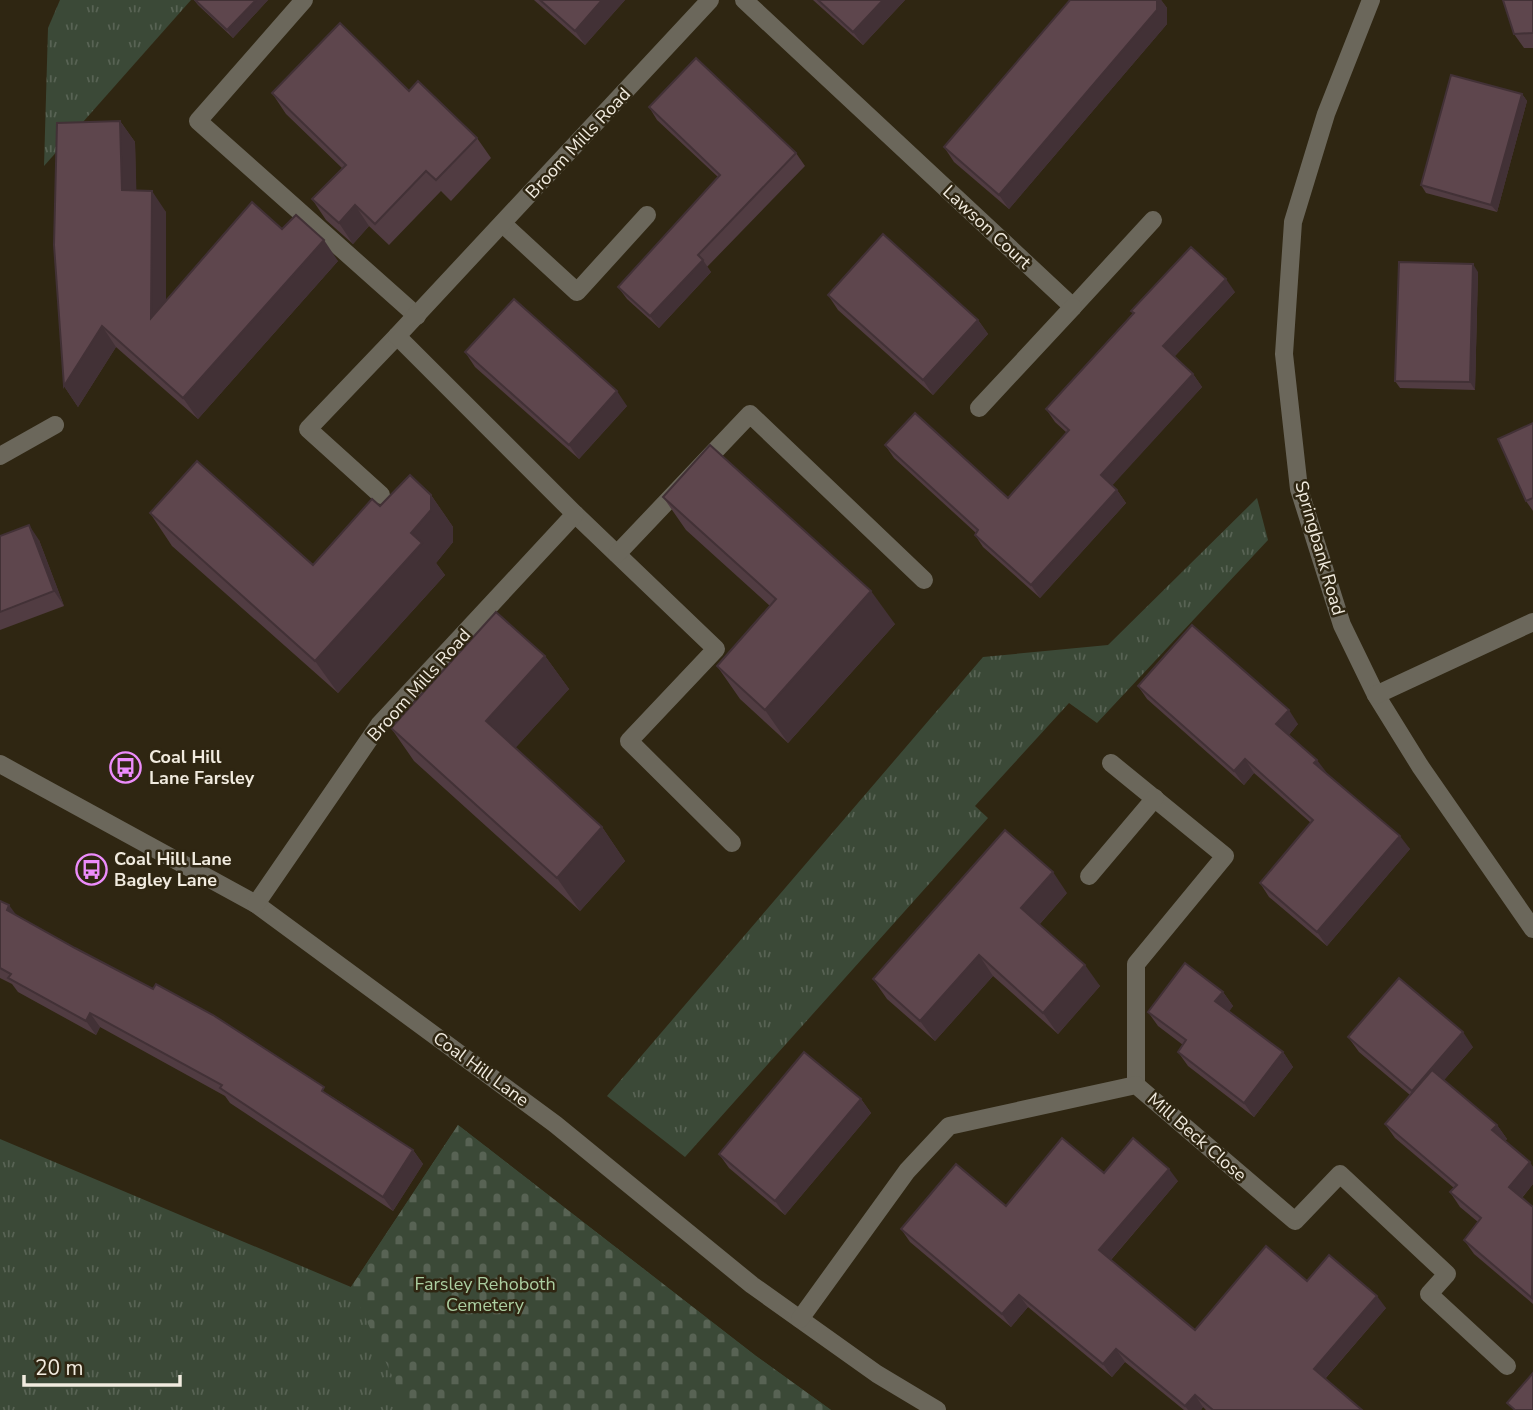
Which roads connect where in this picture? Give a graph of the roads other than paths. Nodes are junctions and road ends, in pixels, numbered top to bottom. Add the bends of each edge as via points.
1 (304, 0) edge
2 (710, 0) edge
3 (744, 0) edge
4 (1371, 0) edge
5 (647, 215) dead end
6 (1153, 220) dead end
7 (503, 224) junction
8 (1073, 307) junction
9 (417, 316) junction
10 (397, 337) junction
11 (979, 408) dead end
12 (55, 425) dead end
13 (0, 456) edge
14 (381, 495) dead end
15 (575, 514) junction
16 (617, 554) junction
17 (924, 580) dead end
18 (1533, 622) edge
19 (1376, 695) junction
20 (1111, 763) dead end
21 (0, 764) edge
22 (1155, 798) junction
23 (732, 842) dead end
24 (1089, 876) dead end
25 (256, 904) junction
26 (1533, 929) edge
27 (1136, 1085) junction
28 (800, 1319) junction
29 (1507, 1366) dead end
30 (937, 1410) edge

1 - 9 street via 198,121
2 - 7 street, Broom Mills Road
3 - 8 street, Lawson Court
4 - 19 street, Springbank Road via 1326,114 1293,222 1284,354 1300,489 1342,625
5 - 7 street via 577,292
6 - 8 street
7 - 9 street, Broom Mills Road
8 - 11 street
9 - 10 street, Broom Mills Road
10 - 14 street, Broom Mills Road via 308,429
10 - 15 street
12 - 13 street
15 - 16 street
15 - 25 street, Broom Mills Road via 379,725
16 - 17 street via 750,414
16 - 23 street via 716,649 629,741
18 - 19 street
19 - 26 street, Springbank Road via 1419,766
20 - 22 street
21 - 25 street, Coal Hill Lane
22 - 24 street
22 - 27 street via 1226,856 1136,964
25 - 28 street, Coal Hill Lane via 555,1124
27 - 28 street, Mill Beck Close via 949,1126 907,1171
27 - 29 street, Mill Beck Close via 1295,1221 1340,1174 1447,1274 1429,1294
28 - 30 street, Coal Hill Lane

